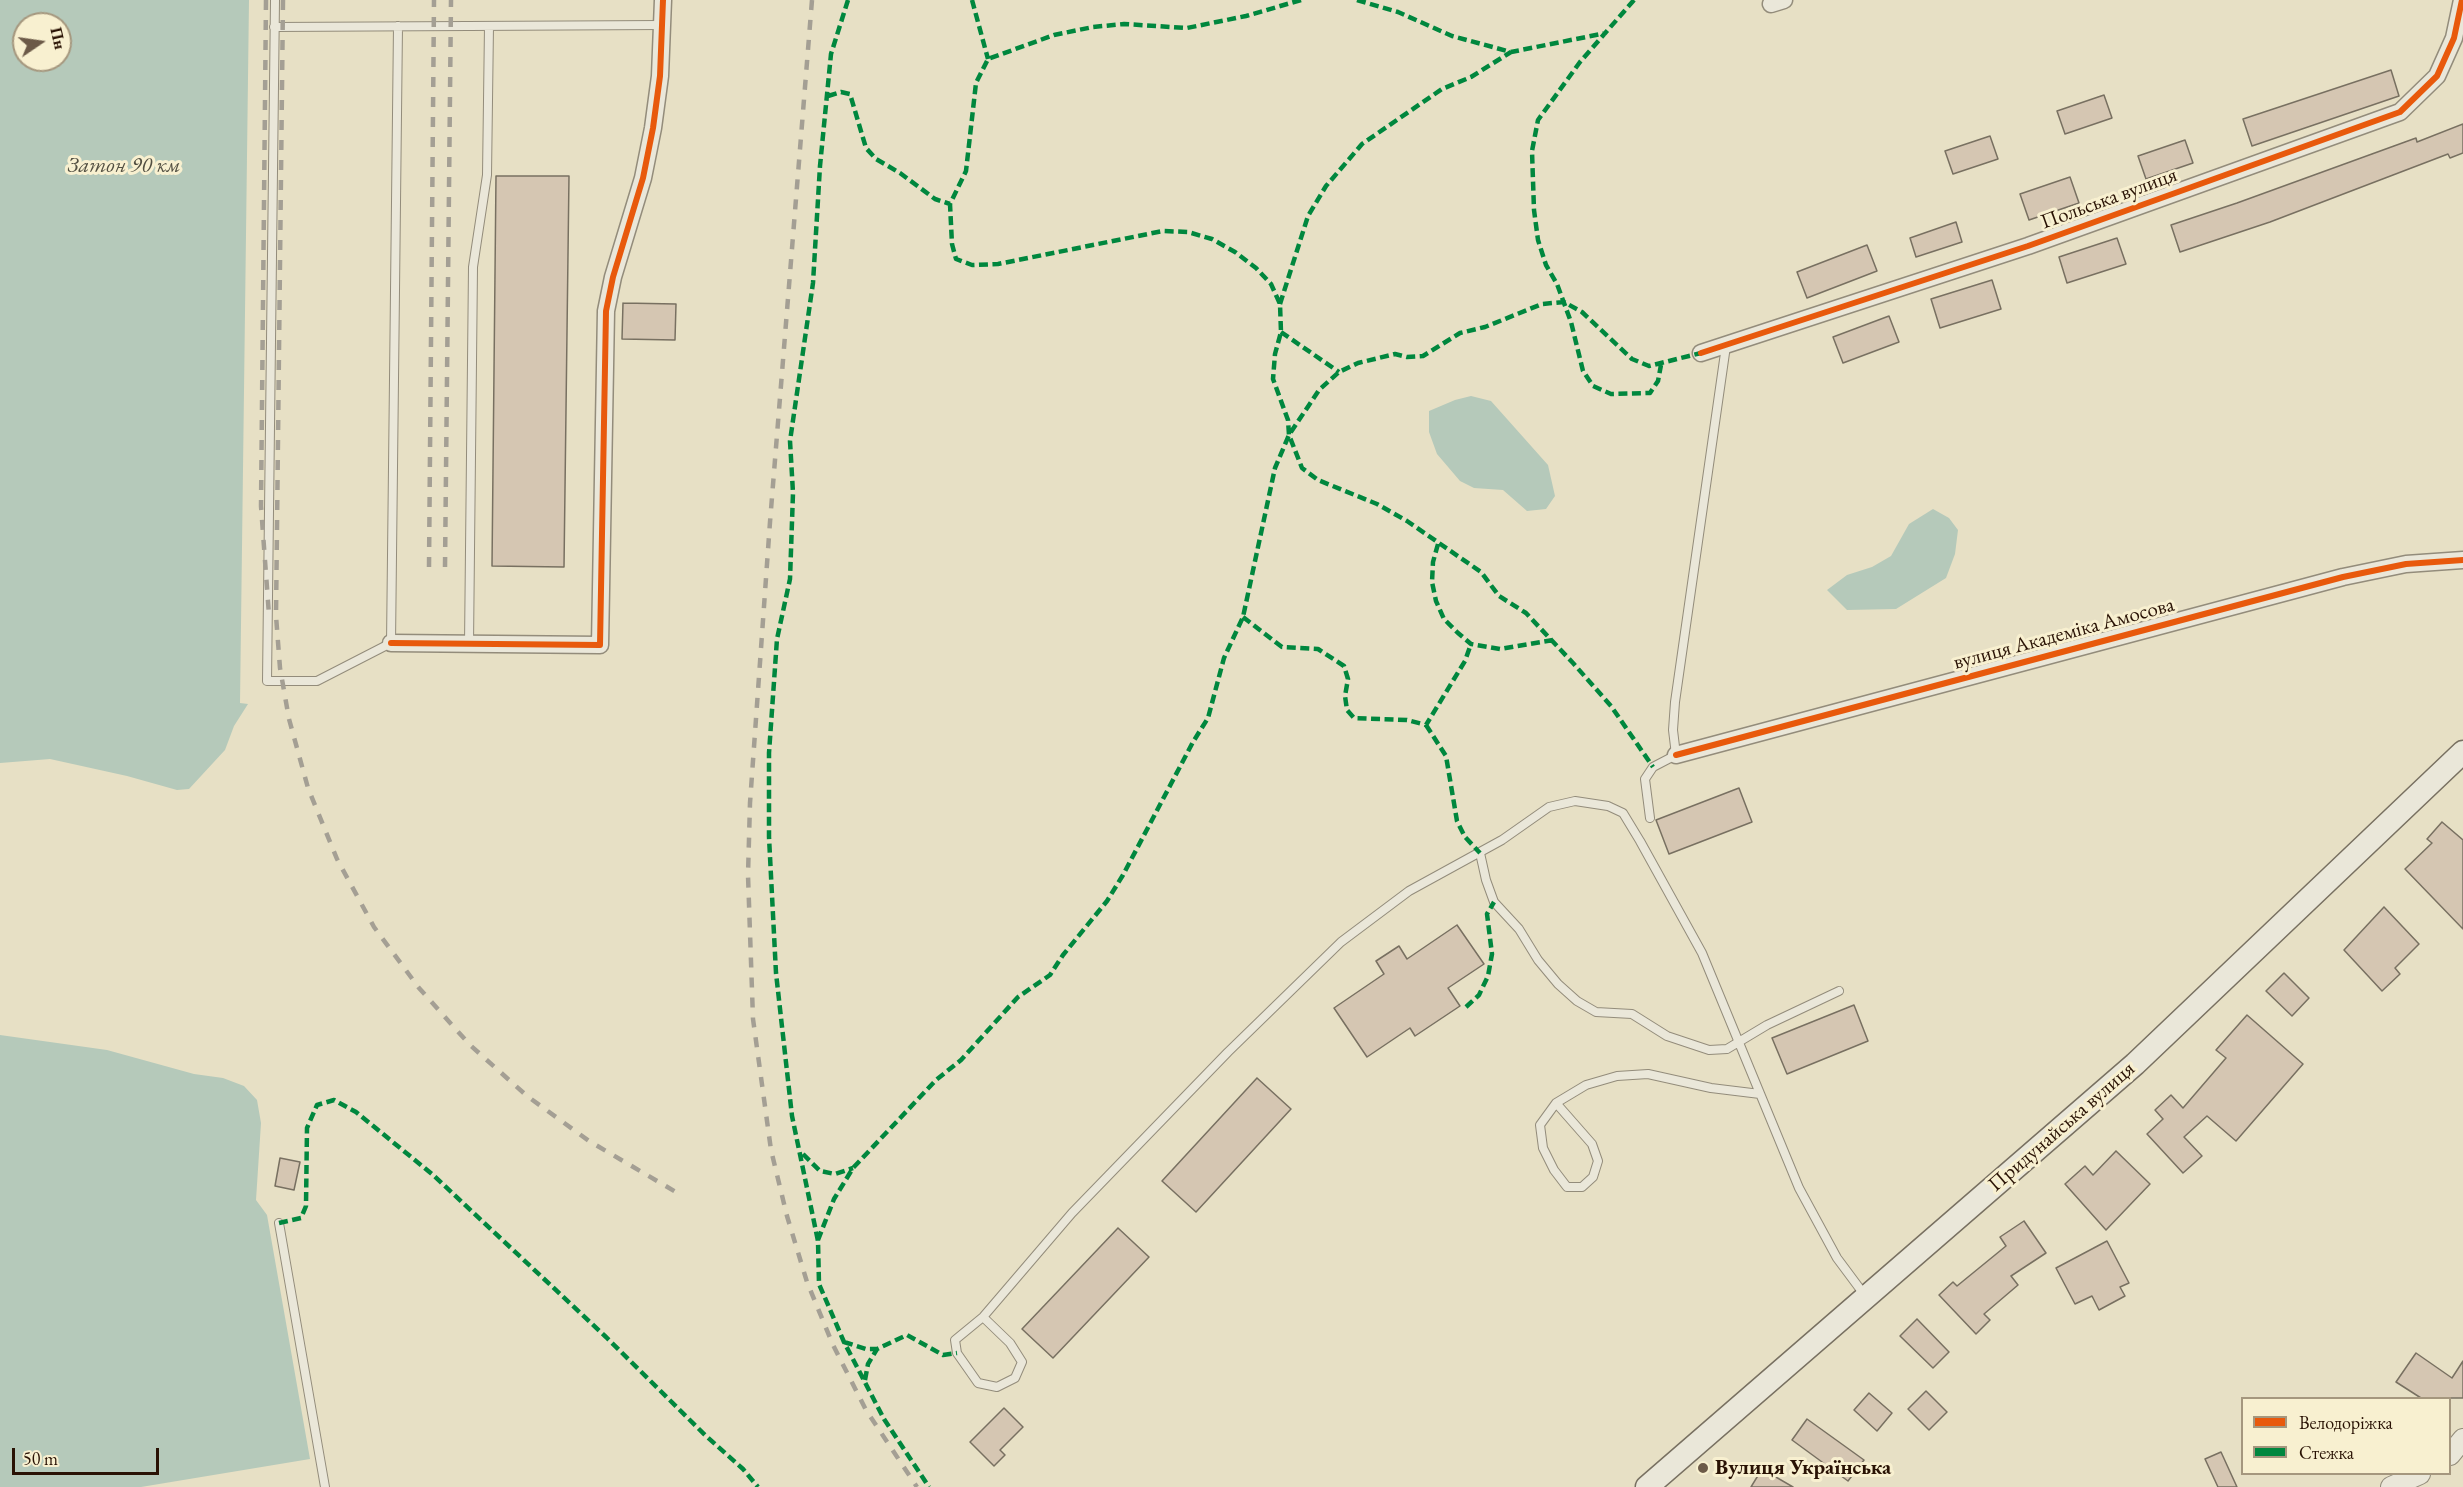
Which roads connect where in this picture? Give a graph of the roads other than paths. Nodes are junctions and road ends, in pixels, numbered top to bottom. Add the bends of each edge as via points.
1 (275, 0) edge
2 (663, 0) edge
3 (2462, 0) edge
4 (663, 25) junction
5 (398, 26) junction
6 (489, 26) junction
7 (274, 27) junction
8 (1726, 346) junction
9 (1701, 353) dead end
10 (2463, 560) edge
11 (391, 643) junction
12 (469, 644) junction
13 (2463, 752) edge
14 (1676, 755) junction
15 (1650, 818) dead end
16 (1480, 853) junction
17 (1839, 991) dead end
18 (1741, 1042) junction
19 (1760, 1095) junction
20 (1556, 1103) junction
21 (279, 1223) dead end
22 (1866, 1298) junction
23 (983, 1317) junction
24 (2463, 1439) edge
25 (2451, 1454) edge
26 (2416, 1475) edge
27 (325, 1487) edge
28 (1647, 1487) edge
29 (2391, 1487) edge

1 - 7 lane
2 - 4 street
3 - 8 street, Польська вулиця via 2454,38 2437,75 2400,112 2028,246
4 - 6 lane
4 - 12 street via 660,76 643,178 606,312 600,645
5 - 6 lane
5 - 7 lane
5 - 11 lane
6 - 12 lane via 488,176 473,267
7 - 11 lane via 267,681 317,681
8 - 9 street, Польська вулиця
8 - 14 lane via 1675,702
10 - 14 street, вулиця Академіка Амосова via 2406,564 2343,577
11 - 12 street
13 - 22 main road, Придунайська вулиця via 2135,1064
14 - 15 lane via 1653,767 1645,779
16 - 18 lane via 1494,902 1519,929 1538,960 1576,1001 1596,1012 1632,1014 1667,1036 1709,1050 1727,1049
16 - 18 lane via 1549,807 1575,801 1608,806 1623,813 1702,953
16 - 23 lane via 1409,891 1341,942 1072,1213
17 - 18 lane
18 - 19 lane
19 - 20 lane via 1648,1074 1596,1082
19 - 22 lane via 1812,1215
20 - 20 lane via 1540,1125 1544,1148 1567,1186 1582,1187 1593,1177 1598,1161 1592,1144
21 - 27 lane
22 - 28 main road, Придунайська вулиця
23 - 23 lane via 956,1340 957,1353 978,1383 997,1387 1015,1378 1022,1362 1010,1343
24 - 25 street
26 - 29 street

